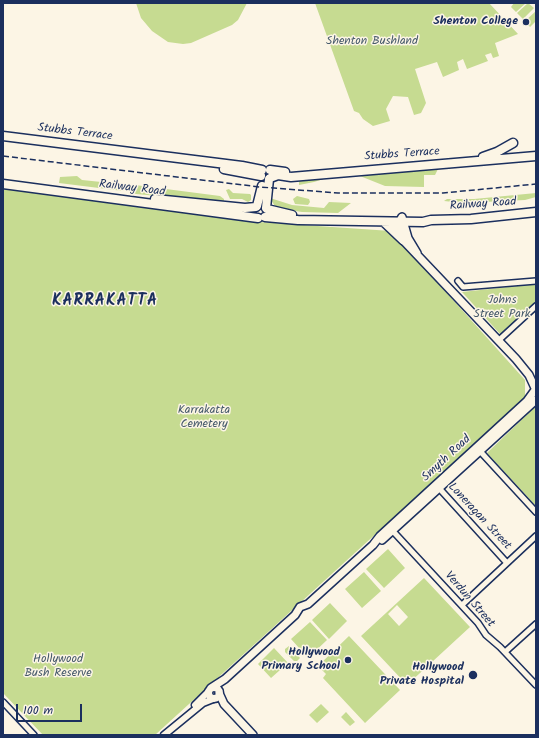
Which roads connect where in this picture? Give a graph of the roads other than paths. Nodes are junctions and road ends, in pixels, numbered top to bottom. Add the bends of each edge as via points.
1 (3, 136) edge
2 (3, 140) edge
3 (513, 143) dead end
4 (536, 152) edge
5 (536, 156) edge
6 (483, 157) junction
7 (266, 175) junction
8 (3, 179) edge
9 (3, 184) edge
10 (256, 207) junction
11 (536, 212) edge
12 (264, 213) junction
13 (401, 220) junction
14 (384, 222) junction
15 (403, 240) junction
16 (418, 253) junction
17 (458, 281) dead end
18 (536, 281) edge
19 (536, 306) edge
20 (499, 340) junction
21 (529, 375) junction
22 (536, 379) edge
23 (536, 389) edge
24 (536, 400) edge
25 (478, 449) junction
26 (438, 487) junction
27 (536, 512) edge
28 (391, 529) junction
29 (536, 536) edge
30 (507, 563) junction
31 (462, 605) junction
32 (536, 624) edge
33 (506, 652) junction
34 (225, 679) junction
35 (536, 685) edge
36 (210, 690) junction
37 (219, 693) junction
38 (213, 699) junction
39 (3, 704) edge
40 (224, 704) junction
41 (182, 719) junction
42 (34, 735) edge
43 (164, 735) edge
44 (253, 735) edge

1 - 7 main road, Stubbs Terrace via 242,166
2 - 7 main road, Stubbs Terrace
3 - 6 main road
4 - 6 main road, Stubbs Terrace
5 - 7 main road, Stubbs Terrace via 291,177
6 - 7 main road, Stubbs Terrace
7 - 10 main road
7 - 12 main road
8 - 10 main road, Railway Road via 114,194
9 - 12 main road, Railway Road
10 - 12 main road, Railway Road via 261,205
11 - 13 main road, Railway Road
12 - 13 main road, Railway Road
12 - 14 main road, Railway Road via 298,220
13 - 14 main road, Railway Road
13 - 15 main road via 398,228
13 - 16 main road
14 - 15 main road
15 - 16 main road
16 - 20 main road
17 - 18 street via 463,287
19 - 20 street
20 - 21 main road
21 - 22 main road
21 - 23 main road
23 - 25 main road, Smyth Road
24 - 25 main road, Smyth Road
25 - 26 main road, Smyth Road
25 - 27 street
26 - 28 main road, Smyth Road
26 - 30 street, Loneragan Street
28 - 31 street, Verdun Street
28 - 34 main road, Smyth Road via 308,604 300,607 295,615
29 - 30 street
30 - 31 street
31 - 33 street, Verdun Street via 486,635
32 - 33 street
33 - 35 street, Verdun Street
34 - 36 main road, Smyth Road
34 - 37 main road, Smyth Road
36 - 37 main road via 216,688
36 - 38 main road via 209,696
36 - 41 street, Smyth Road
37 - 38 main road via 218,697
37 - 40 main road
38 - 40 main road
38 - 41 street, Smyth Road
39 - 42 street
40 - 44 main road
41 - 43 street, Smyth Road

